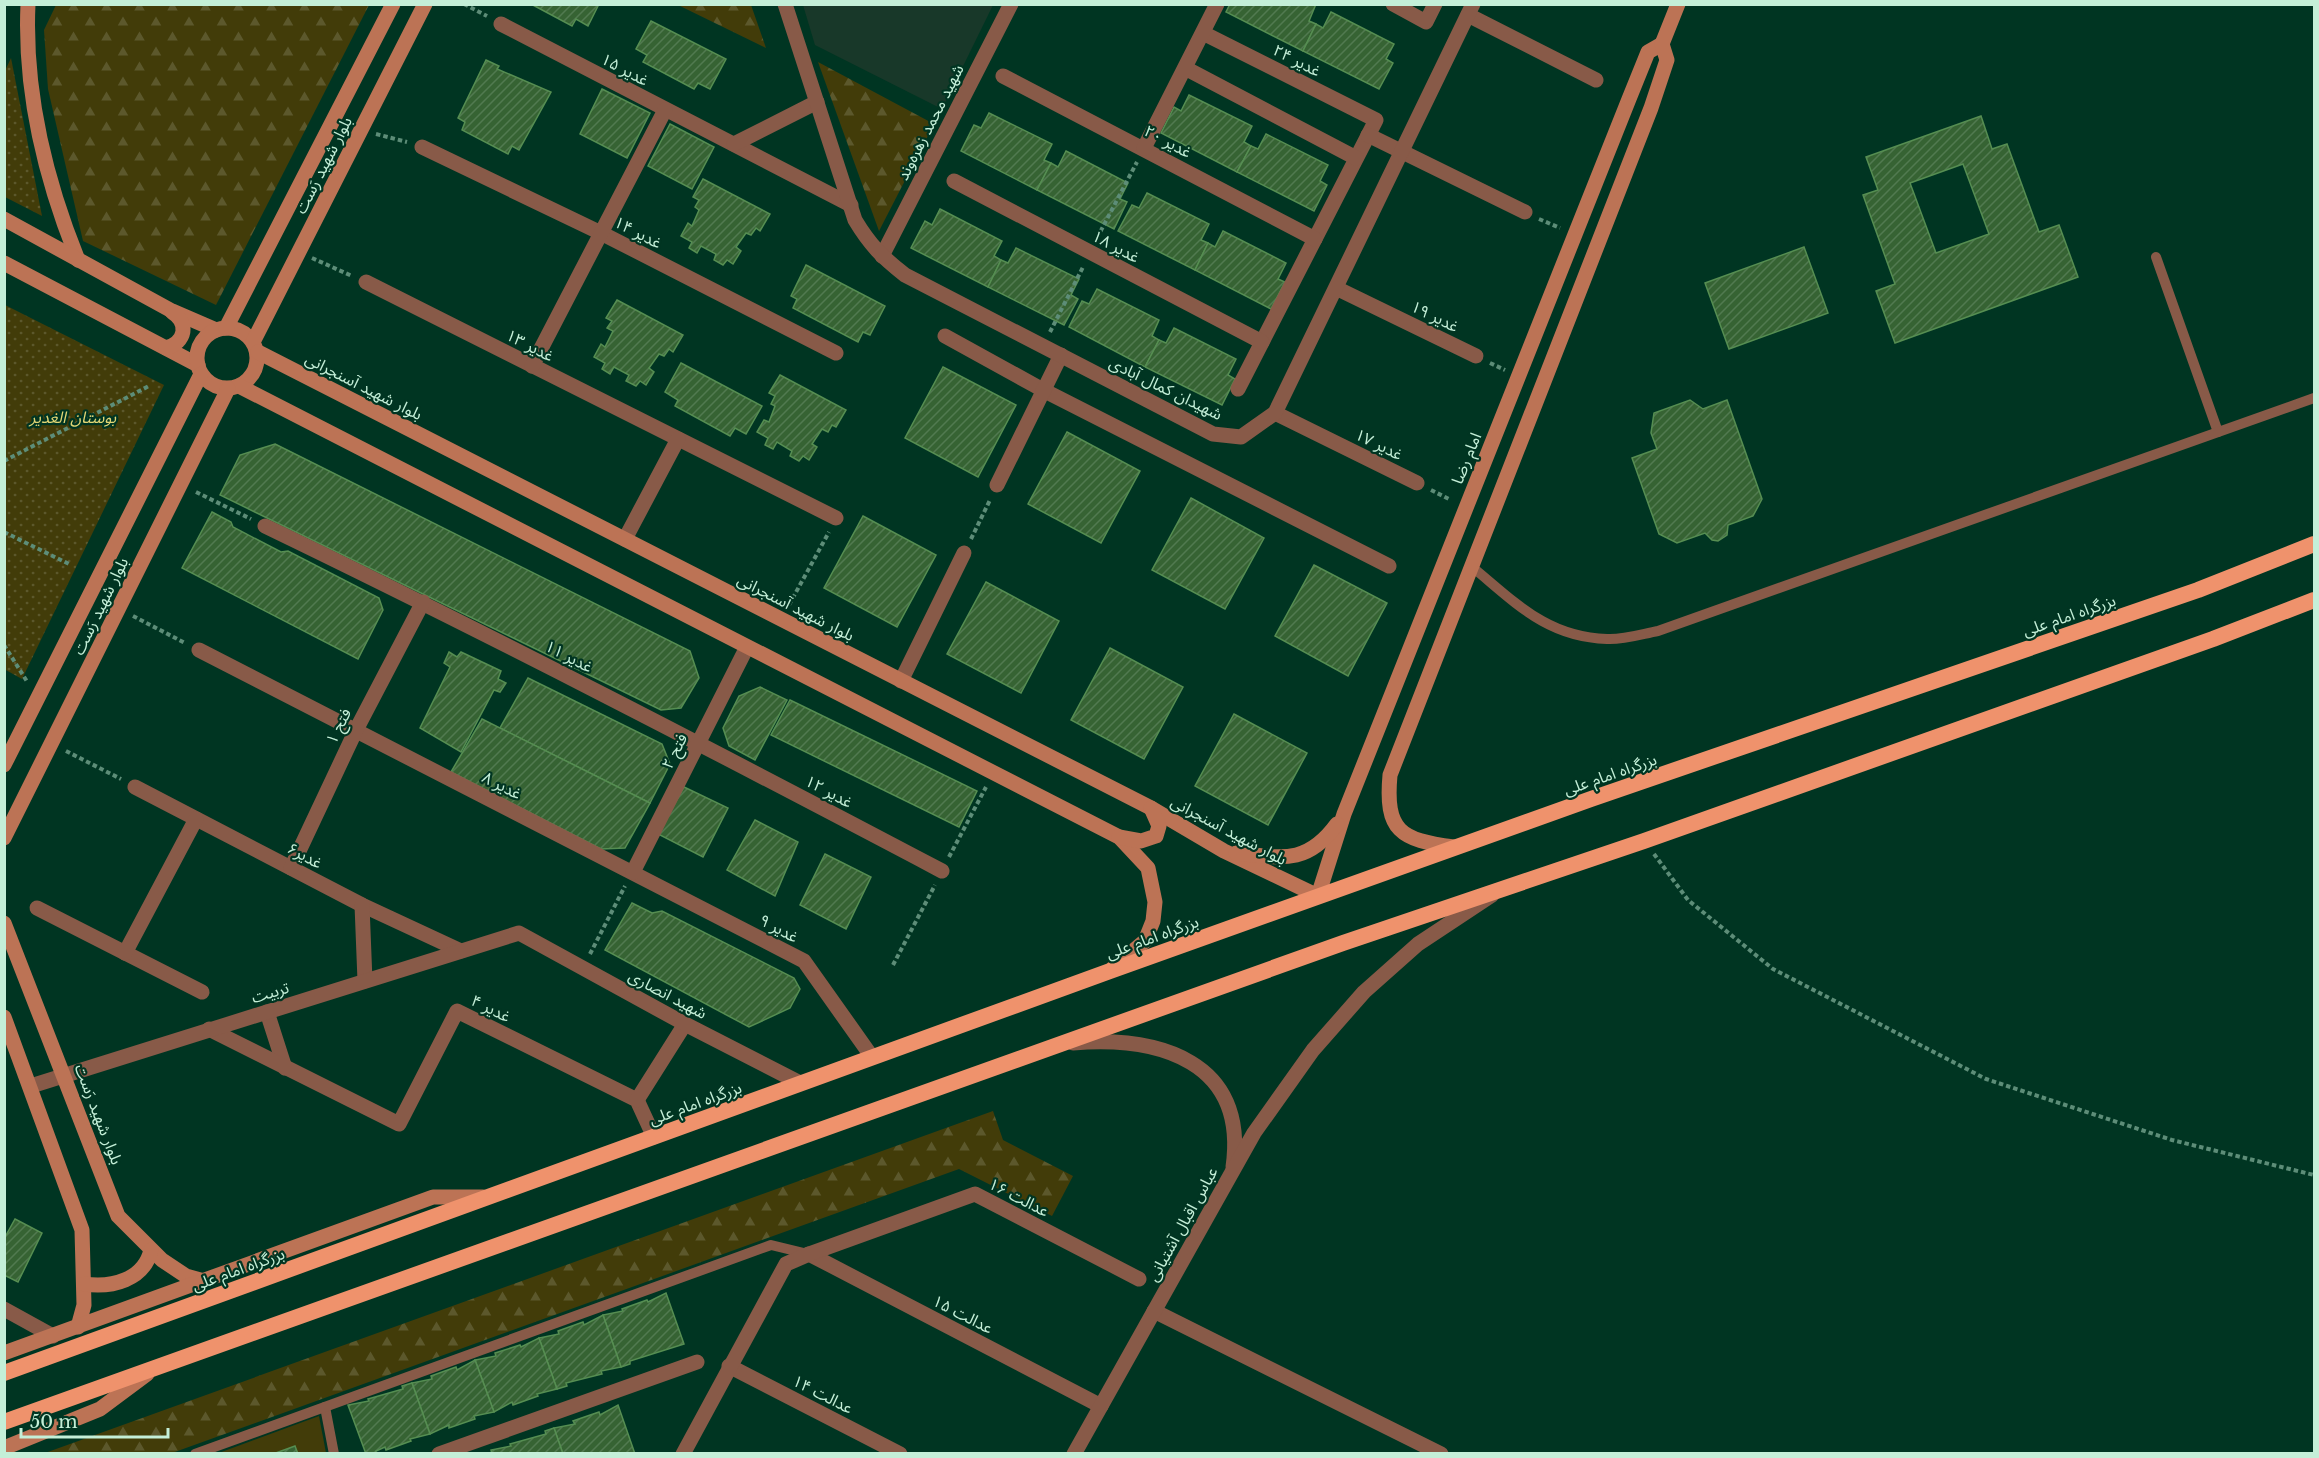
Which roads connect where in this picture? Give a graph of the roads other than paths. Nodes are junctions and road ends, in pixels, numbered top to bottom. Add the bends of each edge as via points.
1 (28, 4) edge
2 (393, 4) edge
3 (425, 4) edge
4 (785, 4) edge
5 (1011, 4) edge
6 (1218, 4) edge
7 (1393, 4) edge
8 (1435, 4) edge
9 (1678, 4) edge
10 (1470, 10) edge
11 (501, 24) road end
12 (1203, 33) junction
13 (1662, 44) junction
14 (1185, 68) junction
15 (1003, 76) dead end
16 (1596, 80) dead end
17 (817, 102) junction
18 (665, 110) junction
19 (1368, 135) junction
20 (734, 144) junction
21 (422, 147) road end
22 (1144, 148) junction
23 (1401, 153) junction
24 (1356, 158) junction
25 (954, 181) dead end
26 (851, 205) junction
27 (1525, 212) road end
28 (4, 219) edge
29 (601, 233) junction
30 (1315, 238) junction
31 (882, 256) junction
32 (2156, 257) dead end
33 (78, 260) junction
34 (4, 263) edge
35 (366, 282) road end
36 (1336, 288) junction
37 (172, 311) junction
38 (221, 329) junction
39 (945, 336) dead end
40 (1262, 342) junction
41 (256, 347) junction
42 (166, 348) junction
43 (836, 353) dead end
44 (1061, 355) junction
45 (1476, 356) road end
46 (532, 366) junction
47 (199, 369) junction
48 (234, 388) junction
49 (1238, 389) dead end
50 (1043, 390) junction
51 (2314, 398) edge
52 (1275, 413) junction
53 (2218, 432) junction
54 (678, 439) junction
55 (1417, 483) road end
56 (997, 485) road end
57 (836, 518) road end
58 (265, 526) road end
59 (625, 540) junction
60 (2314, 544) edge
61 (964, 553) road end
62 (1389, 566) dead end
63 (1471, 566) junction
64 (2314, 600) edge
65 (423, 602) junction
66 (747, 647) junction
67 (199, 650) road end
68 (901, 681) junction
69 (356, 730) junction
70 (1374, 739) junction
71 (699, 742) junction
72 (1399, 748) junction
73 (4, 765) edge
74 (135, 787) road end
75 (1151, 808) junction
76 (1344, 814) junction
77 (196, 819) junction
78 (1119, 837) junction
79 (4, 838) edge
80 (1454, 847) junction
81 (1224, 851) junction
82 (291, 868) junction
83 (942, 871) dead end
84 (633, 872) junction
85 (1501, 889) junction
86 (1318, 896) junction
87 (362, 905) junction
88 (37, 908) dead end
89 (4, 923) edge
90 (519, 933) joint
91 (461, 951) junction
92 (125, 953) junction
93 (1110, 971) junction
94 (365, 981) junction
95 (202, 992) dead end
96 (267, 1012) junction
97 (4, 1017) edge
98 (685, 1024) junction
99 (209, 1029) junction
100 (1065, 1044) junction
101 (872, 1057) junction
102 (285, 1068) junction
103 (65, 1074) junction
104 (800, 1083) junction
105 (31, 1086) junction
106 (637, 1100) junction
107 (654, 1137) junction
108 (1233, 1173) junction
109 (489, 1197) junction
110 (151, 1250) junction
111 (808, 1254) junction
112 (1139, 1279) dead end
113 (204, 1281) junction
114 (84, 1284) junction
115 (4, 1309) edge
116 (1154, 1311) junction
117 (78, 1327) junction
118 (53, 1336) junction
119 (4, 1353) edge
120 (697, 1362) dead end
121 (729, 1366) junction
122 (152, 1370) junction
123 (4, 1373) edge
124 (1101, 1406) junction
125 (325, 1407) junction
126 (4, 1422) edge
127 (4, 1448) edge
128 (461, 1450) edge
129 (195, 1454) edge
130 (334, 1454) edge
131 (439, 1454) edge
132 (683, 1454) edge
133 (900, 1454) edge
134 (1074, 1454) edge
135 (1441, 1454) edge

1 - 33 main road via 27,33 44,155 56,202
2 - 38 main road, بلوار شهید رَست
3 - 41 main road, بلوار شهید رَست
4 - 17 street, شهیدان کمال آبادی
5 - 31 street, شهید محمد زهره‌وند
6 - 12 street
7 - 8 street via 1426,21
9 - 13 main road, امام رضا
10 - 16 street
10 - 23 street, شهیدان کمال آبادی
11 - 18 street, غدیر ۱۵
12 - 14 street
12 - 19 street, غدیر ۲۴ via 1376,120
13 - 63 main road, امام رضا via 1667,60 1651,108
13 - 70 main road, امام رضا via 1648,52
14 - 22 street
14 - 24 street
15 - 22 street, غدیر ۲۰
17 - 20 street
17 - 26 street, شهیدان کمال آبادی
18 - 20 street, غدیر ۱۵
18 - 29 street
19 - 23 street
19 - 24 street
20 - 26 street, غدیر ۱۵
21 - 29 street, غدیر ۱۴
22 - 30 street, غدیر ۲۰
23 - 27 street
23 - 36 street, شهیدان کمال آبادی
24 - 30 street
25 - 40 street, غدیر ۱۸
26 - 31 street, شهیدان کمال آبادی via 870,245
28 - 33 main road
29 - 43 street, غدیر ۱۴
29 - 46 street
30 - 40 street
31 - 44 street, شهیدان کمال آبادی via 905,275
32 - 53 lane
33 - 37 main road
34 - 42 main road
35 - 46 street, غدیر ۱۳
36 - 45 street, غدیر ۱۹
36 - 52 street, شهیدان کمال آبادی
37 - 38 main road
37 - 42 main road via 183,323 184,332 181,340
38 - 41 main road via 246,334
38 - 47 main road via 200,344
39 - 50 street
40 - 49 street
41 - 48 main road via 255,373
41 - 59 main road, بلوار شهید آسنجرانی
42 - 47 main road
44 - 50 street
44 - 52 street, شهیدان کمال آبادی via 1213,434 1241,437
46 - 54 street, غدیر ۱۳
47 - 48 main road via 218,387
47 - 73 main road, بلوار شهید رَست
48 - 66 main road
48 - 79 main road, بلوار شهید رَست via 181,485
50 - 56 street
50 - 62 street
51 - 53 lane
52 - 55 street, غدیر ۱۷
53 - 63 lane via 1658,631 1608,639 1551,628
54 - 57 street, غدیر ۱۳
54 - 59 street
58 - 65 street, غدیر ۱۱
59 - 68 main road, بلوار شهید آسنجرانی
60 - 80 highway, بزرگراه امام علی via 2198,590
61 - 68 street
63 - 72 main road, امام رضا
64 - 85 highway via 2202,643
65 - 69 street, فتح ۱
65 - 71 street, غدیر ۱۱
66 - 71 street, فتح ۲
66 - 78 main road
67 - 69 street, غدیر ۸
68 - 75 main road, بلوار شهید آسنجرانی
69 - 82 street, فتح ۱
69 - 84 street, غدیر ۸
70 - 72 main road via 1382,751
70 - 76 main road, امام رضا
71 - 83 street, غدیر ۱۲
71 - 84 street, فتح ۲
72 - 80 main road, امام رضا via 1390,775 1388,802 1394,824 1414,840
74 - 77 street, غدیر۶
75 - 78 main road via 1159,826 1156,836 1141,841
75 - 81 main road, بلوار شهید آسنجرانی
76 - 81 main road via 1324,840 1299,855 1286,858
76 - 86 main road, امام رضا
77 - 82 street, غدیر۶
77 - 92 street
78 - 93 main road via 1148,868 1155,902 1145,941
80 - 86 highway, بزرگراه امام علی
81 - 86 main road, بلوار شهید آسنجرانی
82 - 87 street, غدیر۶
84 - 101 street, غدیر ۹ via 804,961
85 - 100 highway
85 - 108 street via 1418,944 1336,1021 1254,1134
86 - 93 highway, بزرگراه امام علی
87 - 91 street, غدیر۶
87 - 94 street
88 - 92 street
89 - 103 main road, بلوار شهید رَست
90 - 91 street, تربیت
90 - 98 street, شهید انصاری
91 - 94 street, تربیت
92 - 95 street
93 - 101 highway, بزرگراه امام علی
94 - 96 street, تربیت
96 - 99 street, تربیت
96 - 102 street
97 - 105 main road
98 - 104 street, شهید انصاری
98 - 106 street
99 - 102 street, غدیر ۴
99 - 103 street, تربیت
100 - 108 street, عباس اقبال آشتیانی via 1123,1042 1172,1054 1209,1075 1234,1117
100 - 122 highway
101 - 104 highway, بزرگراه امام علی
102 - 106 street, غدیر ۴ via 399,1124 457,1011
103 - 105 street, تربیت
103 - 110 main road, بلوار شهید رَست via 118,1216
104 - 107 highway, بزرگراه امام علی
105 - 114 main road via 82,1230
106 - 107 street
107 - 109 highway, بزرگراه امام علی
108 - 116 street, عباس اقبال آشتیانی
109 - 113 main road via 433,1197
109 - 123 highway, بزرگراه امام علی
110 - 113 main road, بلوار شهید رَست via 186,1276
110 - 114 main road via 142,1270 128,1279 98,1286
111 - 112 street, عدالت ۱۶ via 975,1194
111 - 121 street, عدالت ۱۶ via 786,1264
111 - 124 street, عدالت ۱۵
111 - 125 lane via 771,1245
113 - 117 main road
114 - 117 main road
115 - 118 street
116 - 124 street, عباس اقبال آشتیانی
116 - 135 street
117 - 118 main road
118 - 119 main road
120 - 128 street
121 - 132 street, عدالت ۱۶
121 - 133 street, عدالت ۱۴
122 - 126 highway
122 - 127 main road via 100,1409
124 - 134 street, عباس اقبال آشتیانی
125 - 129 lane
125 - 130 lane
128 - 131 street

